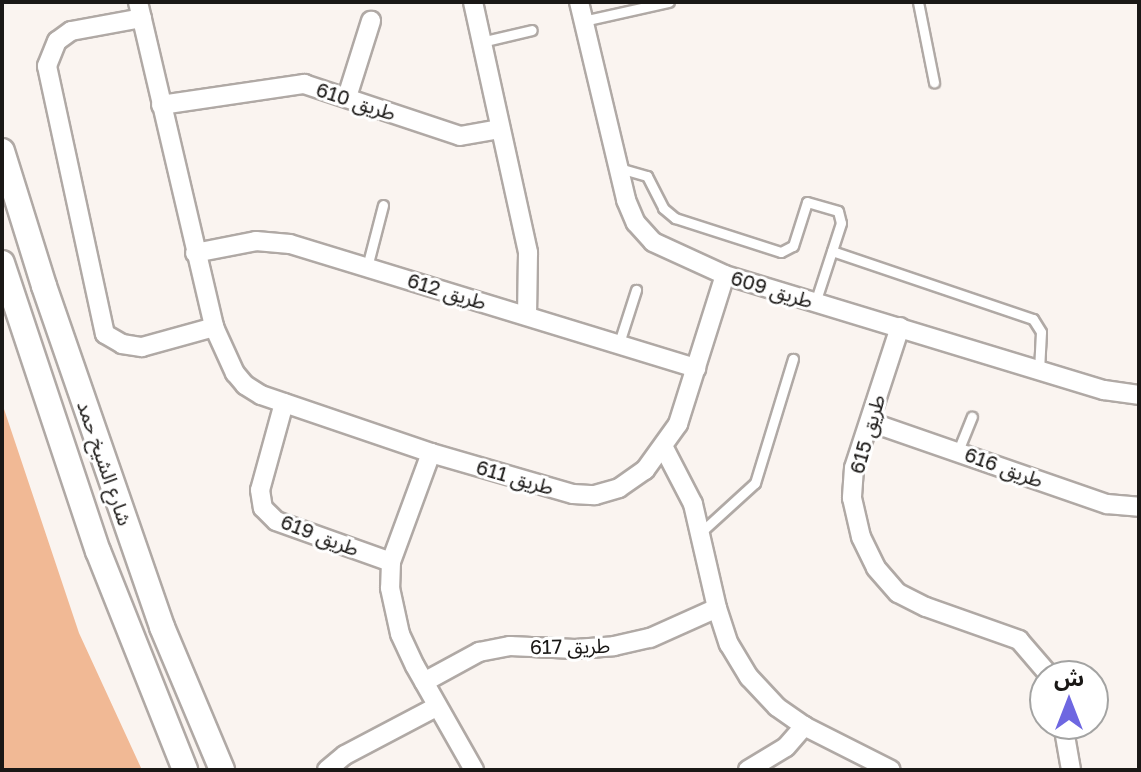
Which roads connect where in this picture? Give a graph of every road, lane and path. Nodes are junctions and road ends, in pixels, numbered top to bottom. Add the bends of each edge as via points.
1 (473, 2) edge
2 (579, 2) edge
3 (669, 2) edge
4 (918, 2) edge
5 (140, 10) edge
6 (371, 21) dead end
7 (583, 21) junction
8 (532, 30) dead end
9 (481, 42) junction
10 (934, 82) dead end
11 (347, 97) junction
12 (161, 105) junction
13 (500, 129) junction
14 (2, 151) edge
15 (619, 168) junction
16 (383, 205) dead end
17 (832, 251) junction
18 (195, 253) junction
19 (2, 263) edge
20 (367, 267) junction
21 (725, 275) junction
22 (636, 290) dead end
23 (815, 303) junction
24 (527, 314) junction
25 (214, 327) junction
26 (900, 327) junction
27 (619, 343) junction
28 (793, 359) dead end
29 (696, 368) junction
30 (1039, 369) junction
31 (1139, 395) edge
32 (284, 403) junction
33 (972, 417) dead end
34 (870, 422) junction
35 (664, 448) junction
36 (958, 451) junction
37 (431, 453) junction
38 (1139, 507) edge
39 (700, 533) junction
40 (391, 562) junction
41 (717, 608) junction
42 (1036, 660) edge
43 (424, 682) junction
44 (436, 707) junction
45 (804, 726) junction
46 (1066, 740) edge
47 (185, 770) edge
48 (222, 770) edge
49 (327, 770) edge
50 (474, 770) edge
51 (748, 770) edge
52 (891, 770) edge
53 (1071, 770) edge

1 - 9 street
2 - 7 street, طريق 609
3 - 7 lane
4 - 10 lane
5 - 12 street, طريق 611
5 - 25 street, طريق 611 via 71,31 57,41 47,66 105,334 142,347
6 - 11 street
7 - 15 street, طريق 609
8 - 9 lane
9 - 13 street
11 - 12 street, طريق 610 via 288,84
11 - 13 street, طريق 610 via 460,136
12 - 18 street, طريق 611
13 - 24 street via 528,253
14 - 48 main road, شارع الشيخ حمد via 162,627
15 - 17 lane via 647,176 663,208 675,218 781,252 793,246 807,202 834,209 842,219
15 - 21 street, طريق 609 via 636,223 653,242
16 - 20 lane
17 - 23 lane
17 - 30 lane via 1033,319 1041,332
18 - 20 street, طريق 612 via 274,240
18 - 25 street, طريق 611
19 - 47 main road, شارع الشيخ حمد via 98,551
20 - 24 street, طريق 612
21 - 23 street, طريق 609
21 - 29 street, طريق 611
22 - 27 lane
23 - 26 street, طريق 609
24 - 27 street, طريق 612
25 - 32 street, طريق 611 via 245,385
26 - 30 street, طريق 609
26 - 34 street, طريق 615
27 - 29 street, طريق 612
28 - 39 lane via 755,483
29 - 35 street, طريق 611 via 678,424
30 - 31 street, طريق 609
32 - 37 street, طريق 611
32 - 40 street, طريق 619 via 260,490 263,508 276,521
33 - 36 lane
34 - 36 street, طريق 616
34 - 42 street, طريق 615 via 854,468 852,498 861,537 876,568 898,593 1019,640
35 - 37 street, طريق 611 via 619,488 595,495 573,494
35 - 39 street via 693,504
36 - 38 street, طريق 616 via 1107,504
37 - 40 street
39 - 41 street
40 - 43 street via 390,588 400,634
41 - 43 street, طريق 617 via 650,638 614,646 510,646 479,652
41 - 45 street via 729,644 749,677
43 - 44 street
44 - 49 street
44 - 50 street
45 - 51 street via 786,747
45 - 52 street
46 - 53 street

